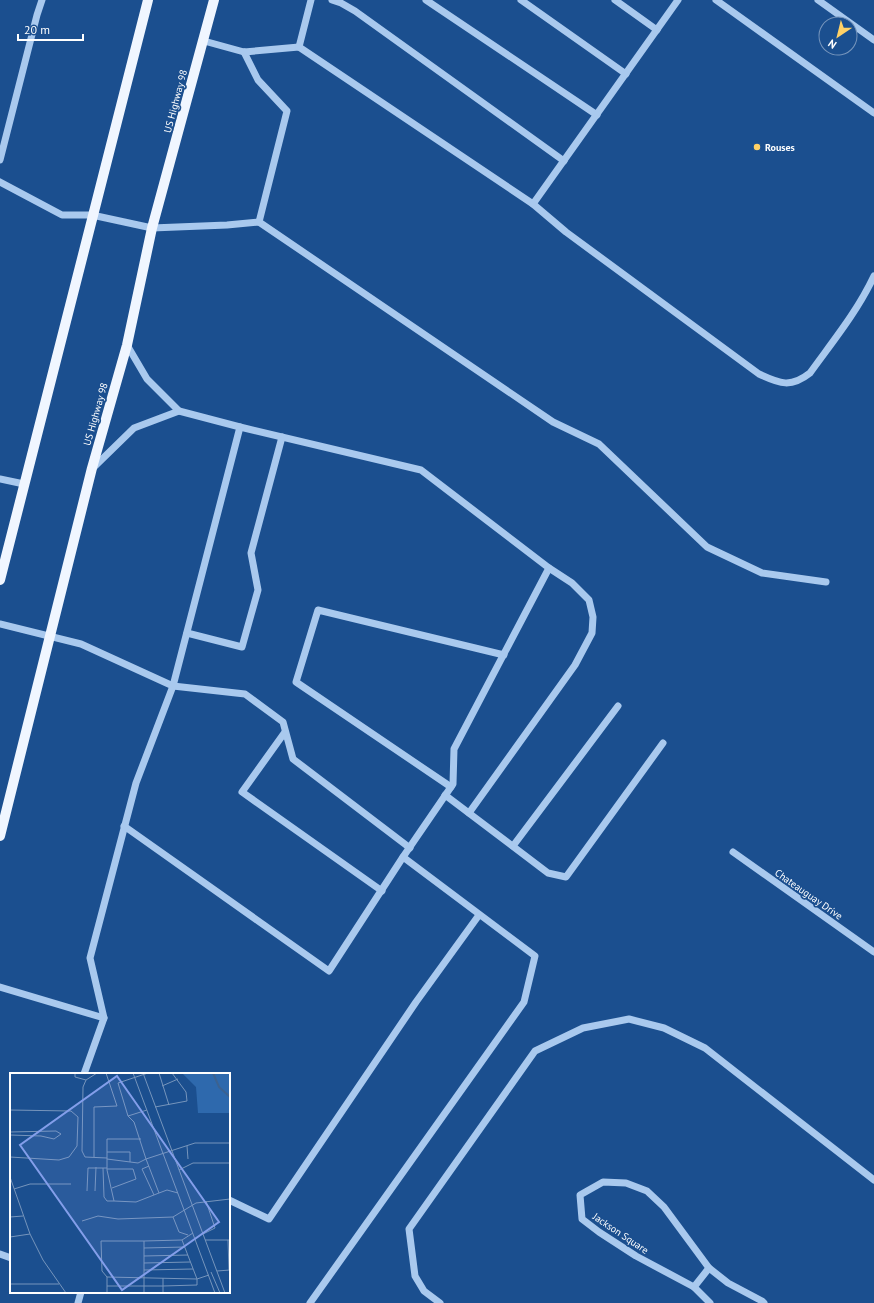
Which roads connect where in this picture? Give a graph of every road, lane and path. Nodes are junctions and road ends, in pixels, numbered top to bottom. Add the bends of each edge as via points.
1 (42, 0) edge
2 (148, 0) edge
3 (214, 0) edge
4 (311, 0) edge
5 (332, 0) edge
6 (426, 0) edge
7 (521, 0) edge
8 (615, 0) edge
9 (678, 0) edge
10 (716, 0) edge
11 (818, 0) edge
12 (657, 30) junction
13 (874, 40) edge
14 (204, 41) junction
15 (299, 47) junction
16 (244, 52) junction
17 (626, 74) junction
18 (874, 113) edge
19 (597, 115) junction
20 (0, 160) edge
21 (564, 161) junction
22 (0, 182) edge
23 (534, 204) junction
24 (92, 215) junction
25 (259, 222) junction
26 (152, 228) junction
27 (874, 276) edge
28 (127, 345) junction
29 (179, 411) junction
30 (240, 427) junction
31 (282, 437) junction
32 (92, 468) junction
33 (0, 479) edge
34 (24, 484) junction
35 (549, 568) junction
36 (0, 580) edge
37 (826, 582) dead end
38 (0, 624) edge
39 (187, 633) junction
40 (50, 636) junction
41 (504, 655) junction
42 (173, 686) junction
43 (618, 706) dead end
44 (285, 732) junction
45 (663, 743) dead end
46 (451, 787) junction
47 (445, 795) junction
48 (469, 813) junction
49 (124, 826) junction
50 (0, 836) edge
51 (513, 846) junction
52 (410, 848) junction
53 (733, 852) dead end
54 (403, 857) junction
55 (382, 890) junction
56 (479, 914) junction
57 (874, 952) edge
58 (0, 987) edge
59 (104, 1018) junction
60 (84, 1073) edge
61 (874, 1180) edge
62 (230, 1200) edge
63 (0, 1254) edge
64 (10, 1258) edge
65 (709, 1268) junction
66 (694, 1287) junction
67 (81, 1293) edge
68 (78, 1303) edge
69 (310, 1303) edge
70 (440, 1303) edge
71 (710, 1303) edge
72 (764, 1303) edge

1 - 20 street
2 - 24 main road
3 - 14 main road, US Highway 98
4 - 15 street
5 - 21 street via 355,11
6 - 19 street
7 - 17 street
8 - 12 street
9 - 12 street
10 - 18 street
11 - 13 street
12 - 17 street
14 - 16 street
14 - 26 main road, US Highway 98
15 - 16 street
15 - 23 street
16 - 25 street via 258,80 287,111
17 - 19 street
19 - 21 street
21 - 23 street
22 - 24 street via 62,215
23 - 27 street via 566,232 759,374 777,382 791,383 802,379 810,372 852,316
24 - 26 street
24 - 34 main road
25 - 26 street
25 - 37 street via 553,422 600,444 707,547 762,573
26 - 28 main road, US Highway 98
28 - 29 street via 147,379
28 - 32 main road, US Highway 98
29 - 30 street
29 - 32 street via 134,428
30 - 31 street
30 - 39 street
31 - 35 street via 421,470
31 - 39 street via 251,553 258,590 242,647
32 - 40 main road, US Highway 98
33 - 34 street
34 - 36 main road
35 - 41 street
35 - 48 street via 572,583 589,600 593,617 592,634 576,664
38 - 40 street
39 - 42 street
40 - 42 street via 81,644
40 - 50 main road, US Highway 98
41 - 46 street via 454,749
41 - 46 street via 318,610 296,682
42 - 44 street via 245,694 283,722
42 - 49 street via 136,783
43 - 51 street
44 - 52 street via 293,759
44 - 55 street via 242,792
45 - 51 street via 566,877 548,873
46 - 47 street
47 - 48 street
47 - 52 street
48 - 51 street
49 - 55 street via 329,971
49 - 59 street via 90,958
52 - 54 street
53 - 57 street, Chateauguay Drive
54 - 55 street
54 - 56 street
56 - 62 street via 416,1002 270,1219
56 - 69 street via 535,956 524,1002
58 - 59 street
59 - 60 street
61 - 70 street via 705,1048 664,1028 630,1019 583,1028 535,1051 409,1229 415,1276 424,1291
63 - 64 street
65 - 66 street
65 - 66 street, Jackson Square via 664,1207 647,1191 626,1183 603,1182 580,1195 582,1219 636,1256
65 - 72 street, Jackson Square via 728,1283
66 - 71 street, Jackson Square
67 - 68 street

